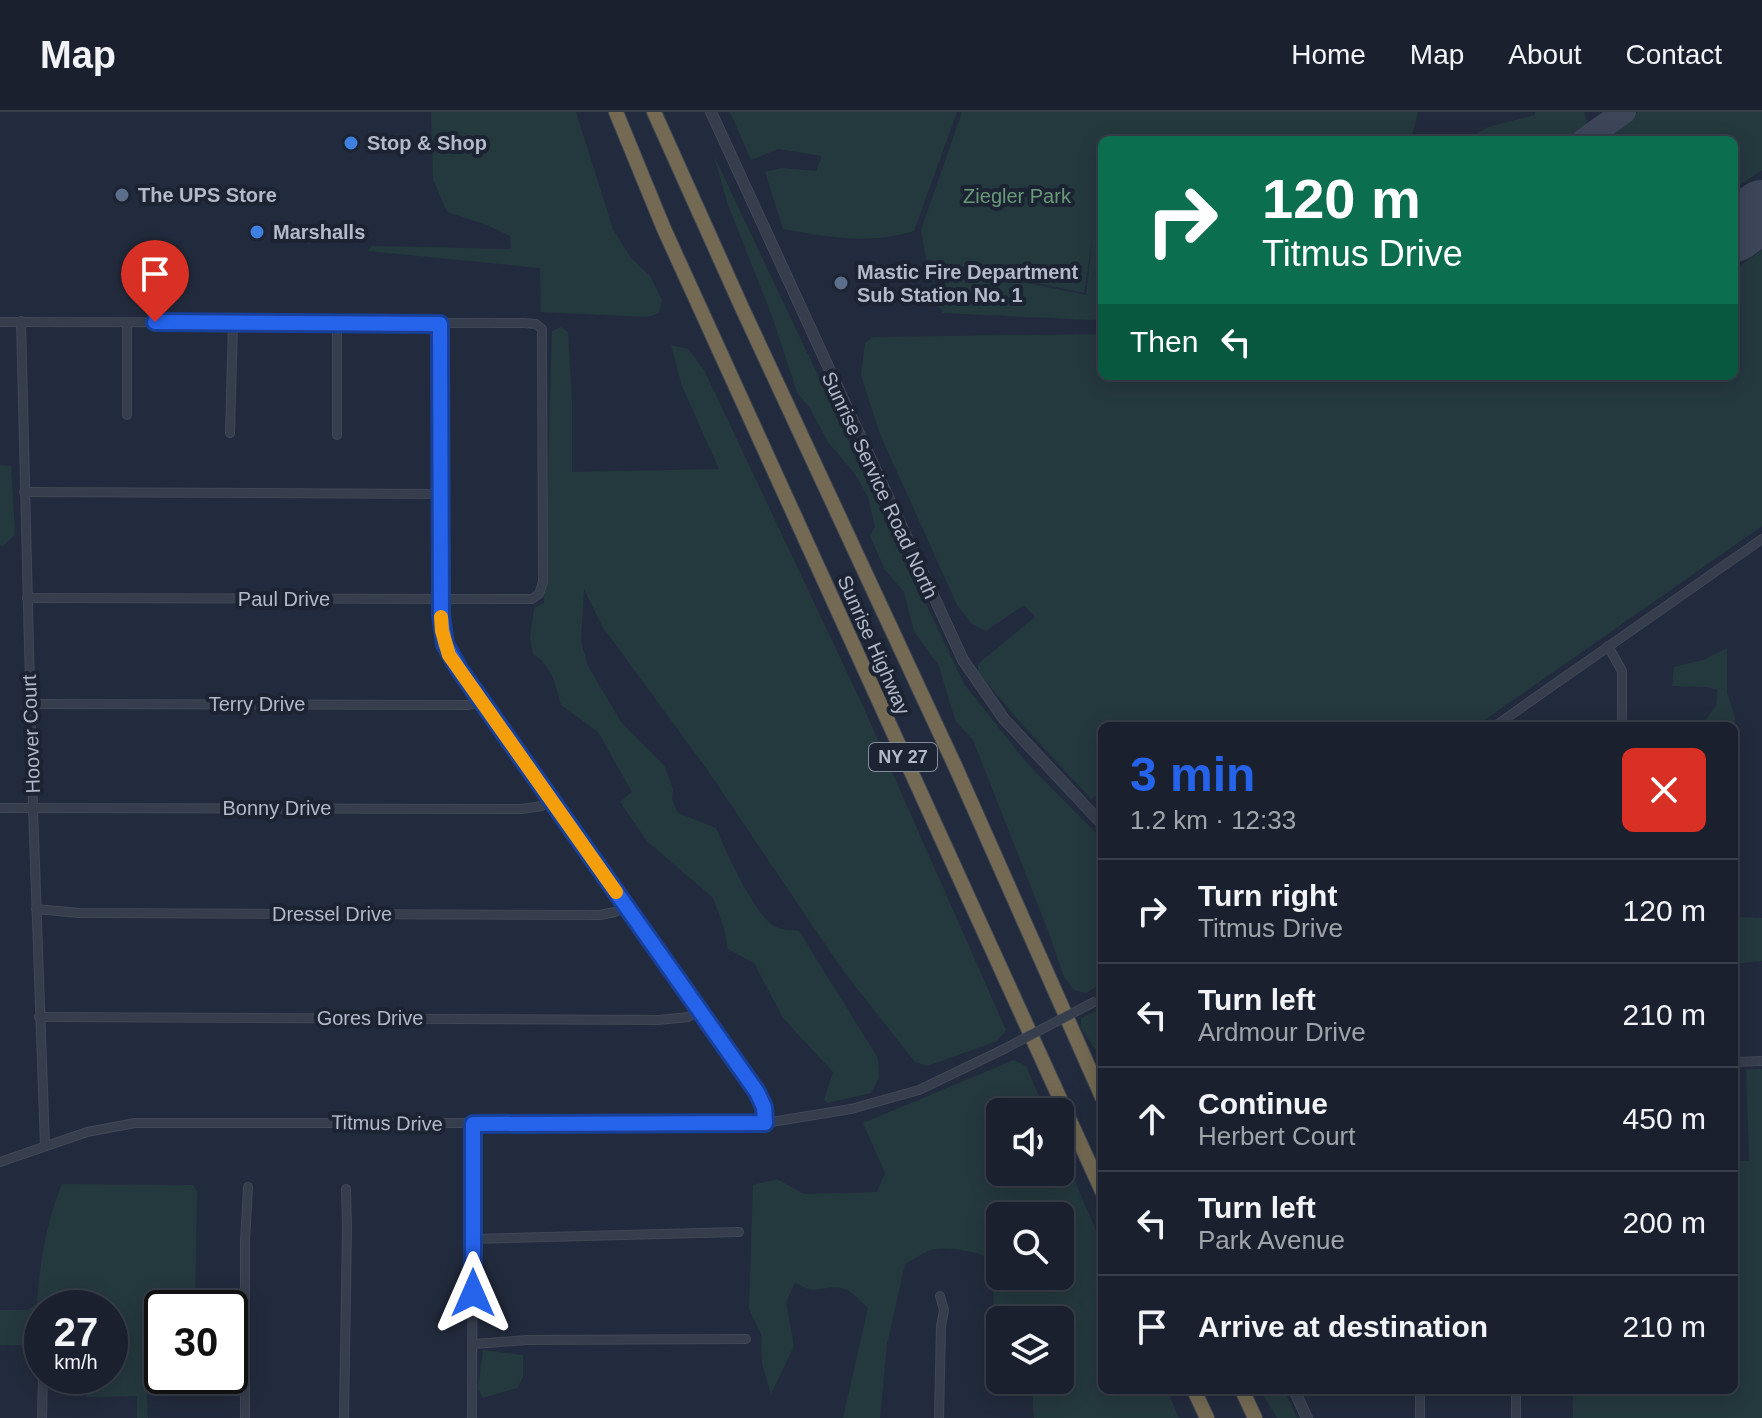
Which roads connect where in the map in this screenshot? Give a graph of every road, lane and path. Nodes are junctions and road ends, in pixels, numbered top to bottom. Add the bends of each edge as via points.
1 (616, 112) edge
2 (654, 112) edge
3 (711, 112) edge
4 (21, 321) junction
5 (0, 322) edge
6 (127, 323) junction
7 (233, 323) junction
8 (337, 323) junction
9 (440, 324) junction
10 (127, 415) dead end
11 (230, 433) dead end
12 (337, 435) dead end
13 (24, 492) junction
14 (441, 494) junction
15 (1762, 539) edge
16 (27, 598) junction
17 (441, 600) junction
18 (1608, 646) junction
19 (484, 702) junction
20 (30, 704) junction
21 (1501, 722) edge
22 (1622, 722) edge
23 (552, 799) junction
24 (0, 808) edge
25 (33, 808) junction
26 (1098, 820) edge
27 (626, 907) junction
28 (36, 909) junction
29 (1098, 1000) edge
30 (699, 1010) junction
31 (39, 1017) junction
32 (1762, 1061) edge
33 (1738, 1062) edge
34 (1098, 1088) edge
35 (765, 1123) junction
36 (473, 1124) junction
37 (45, 1146) junction
38 (0, 1162) edge
39 (1098, 1182) edge
40 (248, 1187) dead end
41 (346, 1189) dead end
42 (739, 1232) dead end
43 (473, 1239) junction
44 (940, 1296) dead end
45 (746, 1339) dead end
46 (474, 1344) junction
47 (43, 1394) edge
48 (1196, 1394) edge
49 (1244, 1394) edge
50 (1296, 1394) edge
51 (1420, 1394) edge
52 (1516, 1394) edge
53 (42, 1418) edge
54 (245, 1418) edge
55 (344, 1418) edge
56 (472, 1418) edge
57 (939, 1418) edge
58 (1207, 1418) edge
59 (1255, 1418) edge
60 (1307, 1418) edge
61 (1420, 1418) edge
62 (1516, 1418) edge

1 - 39 highway, Sunrise Highway / NY 27 via 664,229
2 - 34 highway, Sunrise Highway / NY 27
3 - 26 street, Sunrise Service Road North via 956,648 1004,719
4 - 5 street
4 - 6 street
4 - 13 street, Hoover Court
6 - 7 street
6 - 10 street
7 - 8 street
7 - 11 street
8 - 9 street
8 - 12 street
9 - 14 street
9 - 17 street, Paul Drive via 524,323 542,329 543,582 539,594 526,600
13 - 14 street
13 - 16 street, Hoover Court
14 - 17 street
15 - 18 street
16 - 17 street, Paul Drive
16 - 20 street, Hoover Court
17 - 19 street via 449,655
18 - 21 street
18 - 22 street via 1622,671
19 - 20 street, Terry Drive
19 - 23 street
20 - 25 street, Hoover Court
23 - 25 street, Bonny Drive via 522,809
23 - 27 street
24 - 25 street, Bonny Drive
25 - 28 street, Hoover Court
27 - 28 street, Dressel Drive via 600,915
27 - 30 street
28 - 31 street, Hoover Court
29 - 35 street, Titmus Drive, bridge via 919,1090 851,1109
30 - 31 street, Gores Drive via 688,1017 659,1020
30 - 35 street via 757,1092
31 - 37 street, Hoover Court
32 - 33 street
35 - 36 street, Titmus Drive
36 - 37 street, Titmus Drive via 135,1123
36 - 43 street
37 - 38 street, Titmus Drive
40 - 54 street
41 - 55 street
42 - 43 street
43 - 46 street
44 - 57 street via 944,1310
45 - 46 street
46 - 56 street
47 - 53 street
48 - 58 highway
49 - 59 highway
50 - 60 street
51 - 61 street
52 - 62 street

